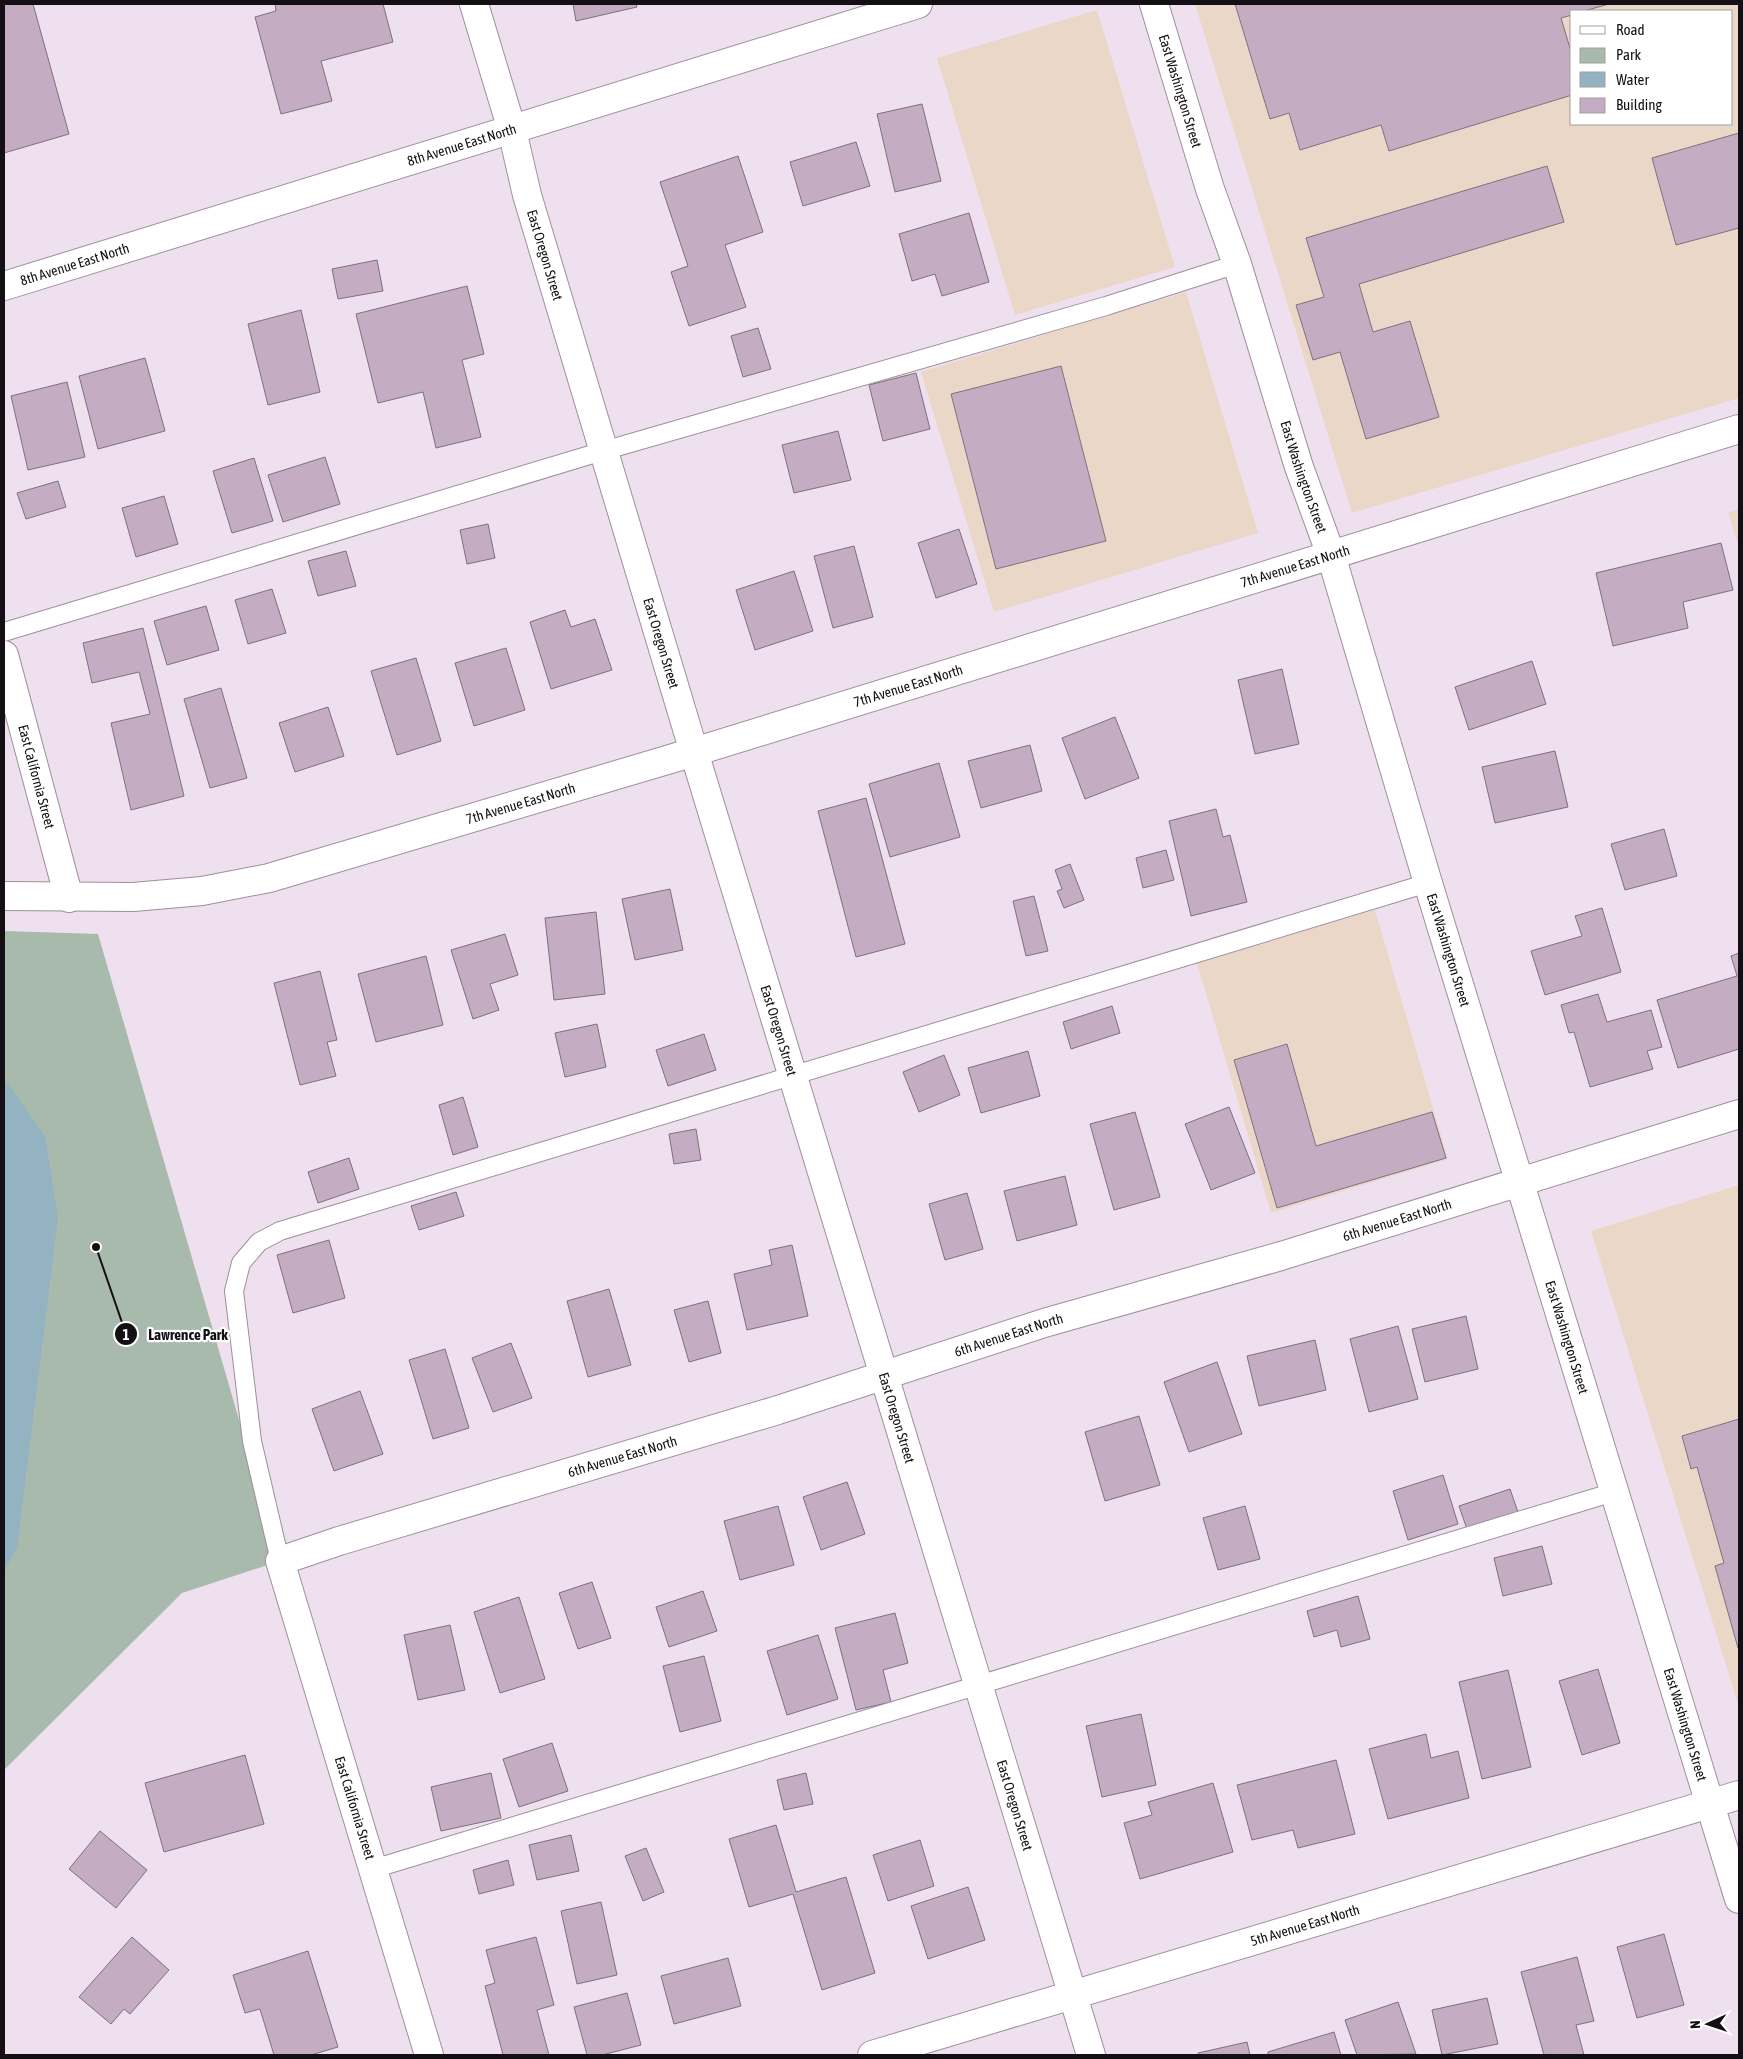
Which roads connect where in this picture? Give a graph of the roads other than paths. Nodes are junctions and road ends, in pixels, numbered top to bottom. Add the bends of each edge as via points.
1 (474, 4) edge
2 (918, 4) edge
3 (1154, 4) edge
4 (512, 130) junction
5 (1237, 264) junction
6 (4, 286) edge
7 (1739, 429) edge
8 (604, 451) junction
9 (1331, 555) junction
10 (4, 632) edge
11 (4, 655) edge
12 (694, 752) junction
13 (1428, 883) junction
14 (4, 896) edge
15 (69, 898) junction
16 (793, 1075) junction
17 (1739, 1114) edge
18 (1520, 1183) junction
19 (884, 1374) junction
20 (1614, 1492) junction
21 (280, 1561) junction
22 (979, 1684) junction
23 (1739, 1795) edge
24 (1709, 1804) junction
25 (373, 1869) junction
26 (1739, 1899) edge
27 (1072, 1995) junction
28 (429, 2055) edge
29 (872, 2055) edge
30 (1091, 2055) edge

1 - 4 street, East Oregon Street
2 - 4 street, 8th Avenue East North
3 - 5 street, East Washington Street via 1210,189
4 - 6 street, 8th Avenue East North
4 - 8 street, East Oregon Street via 527,195
5 - 8 lane via 1106,306
5 - 9 street, East Washington Street via 1299,466
7 - 9 street, 7th Avenue East North
8 - 10 lane
8 - 12 street, East Oregon Street
9 - 12 street, 7th Avenue East North
9 - 13 street, East Washington Street
11 - 15 street, East California Street
12 - 15 street, 7th Avenue East North via 270,878 202,891
12 - 16 street, East Oregon Street
13 - 16 lane
13 - 18 street, East Washington Street
14 - 15 street, 7th Avenue East North
16 - 19 street, East Oregon Street
16 - 21 lane via 280,1231 259,1242 241,1263 234,1291 252,1441
17 - 18 street, 6th Avenue East North
18 - 19 street, 6th Avenue East North via 1282,1256 1044,1323
18 - 20 street, East Washington Street
19 - 21 street, 6th Avenue East North via 778,1410
19 - 22 street, East Oregon Street
20 - 22 lane
20 - 24 street, East Washington Street
21 - 25 street, East California Street
22 - 25 lane
22 - 27 street, East Oregon Street
23 - 24 street, 5th Avenue East North
24 - 26 street, East Washington Street
24 - 27 street, 5th Avenue East North
25 - 28 street, East California Street
27 - 29 street, 5th Avenue East North
27 - 30 street, East Oregon Street

